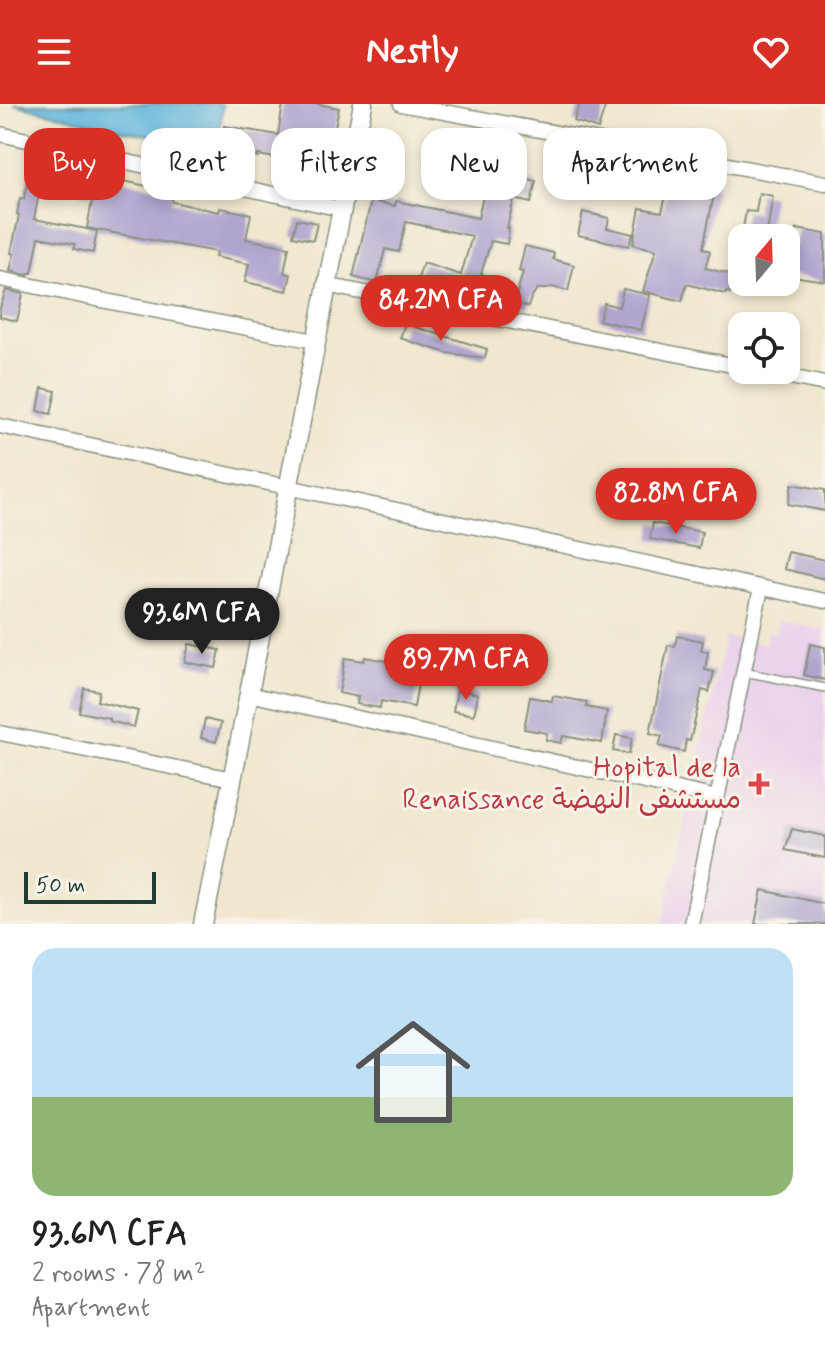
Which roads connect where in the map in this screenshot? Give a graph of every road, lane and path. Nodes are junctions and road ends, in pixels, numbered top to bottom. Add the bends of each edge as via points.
1 (363, 104) edge
2 (401, 104) edge
3 (0, 134) edge
4 (825, 183) edge
5 (341, 209) junction
6 (0, 279) edge
7 (325, 285) junction
8 (315, 341) junction
9 (728, 364) edge
10 (800, 379) edge
11 (825, 384) edge
12 (0, 426) edge
13 (289, 487) junction
14 (761, 588) junction
15 (825, 601) edge
16 (744, 672) junction
17 (825, 688) edge
18 (249, 694) junction
19 (0, 733) edge
20 (233, 779) junction
21 (717, 798) junction
22 (203, 924) edge
23 (691, 924) edge

1 - 5 street
2 - 4 street
3 - 5 street
5 - 7 street
6 - 8 street
7 - 8 street
7 - 9 street
8 - 13 street
10 - 11 street
12 - 13 street
13 - 14 street
13 - 18 street
14 - 15 street
14 - 16 street
16 - 17 lane
16 - 21 street
18 - 20 street
18 - 21 street
19 - 20 street
20 - 22 street
21 - 23 street

